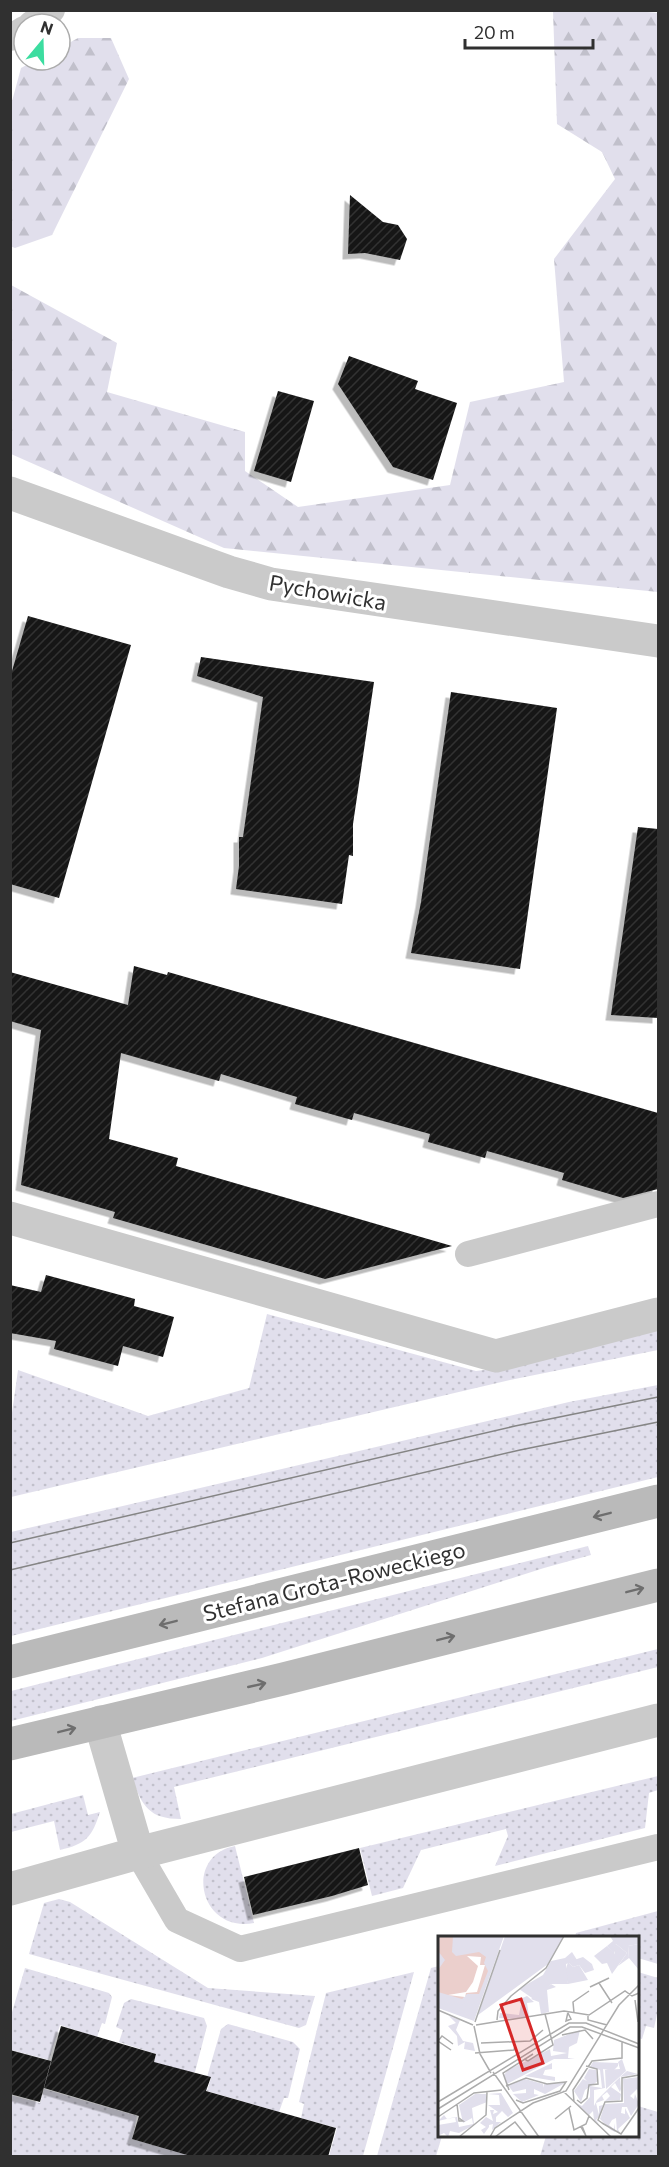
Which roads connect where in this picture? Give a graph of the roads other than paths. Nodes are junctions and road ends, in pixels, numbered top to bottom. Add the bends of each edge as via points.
1 (10, 493) edge
2 (658, 641) edge
3 (658, 1204) edge
4 (10, 1218) edge
5 (468, 1254) dead end
6 (658, 1314) edge
7 (658, 1501) edge
8 (658, 1585) edge
9 (10, 1662) edge
10 (658, 1720) edge
11 (100, 1722) junction
12 (10, 1744) edge
13 (658, 1847) edge
14 (138, 1853) junction
15 (10, 1889) edge

1 - 2 street, Pychowicka via 271,584
3 - 5 lane
4 - 6 street via 496,1356
7 -> 9 main road, Stefana Grota-Roweckiego
11 -> 8 main road
10 - 14 street
12 -> 11 main road
11 - 14 street
13 - 14 lane via 240,1949 177,1920
14 - 15 street

